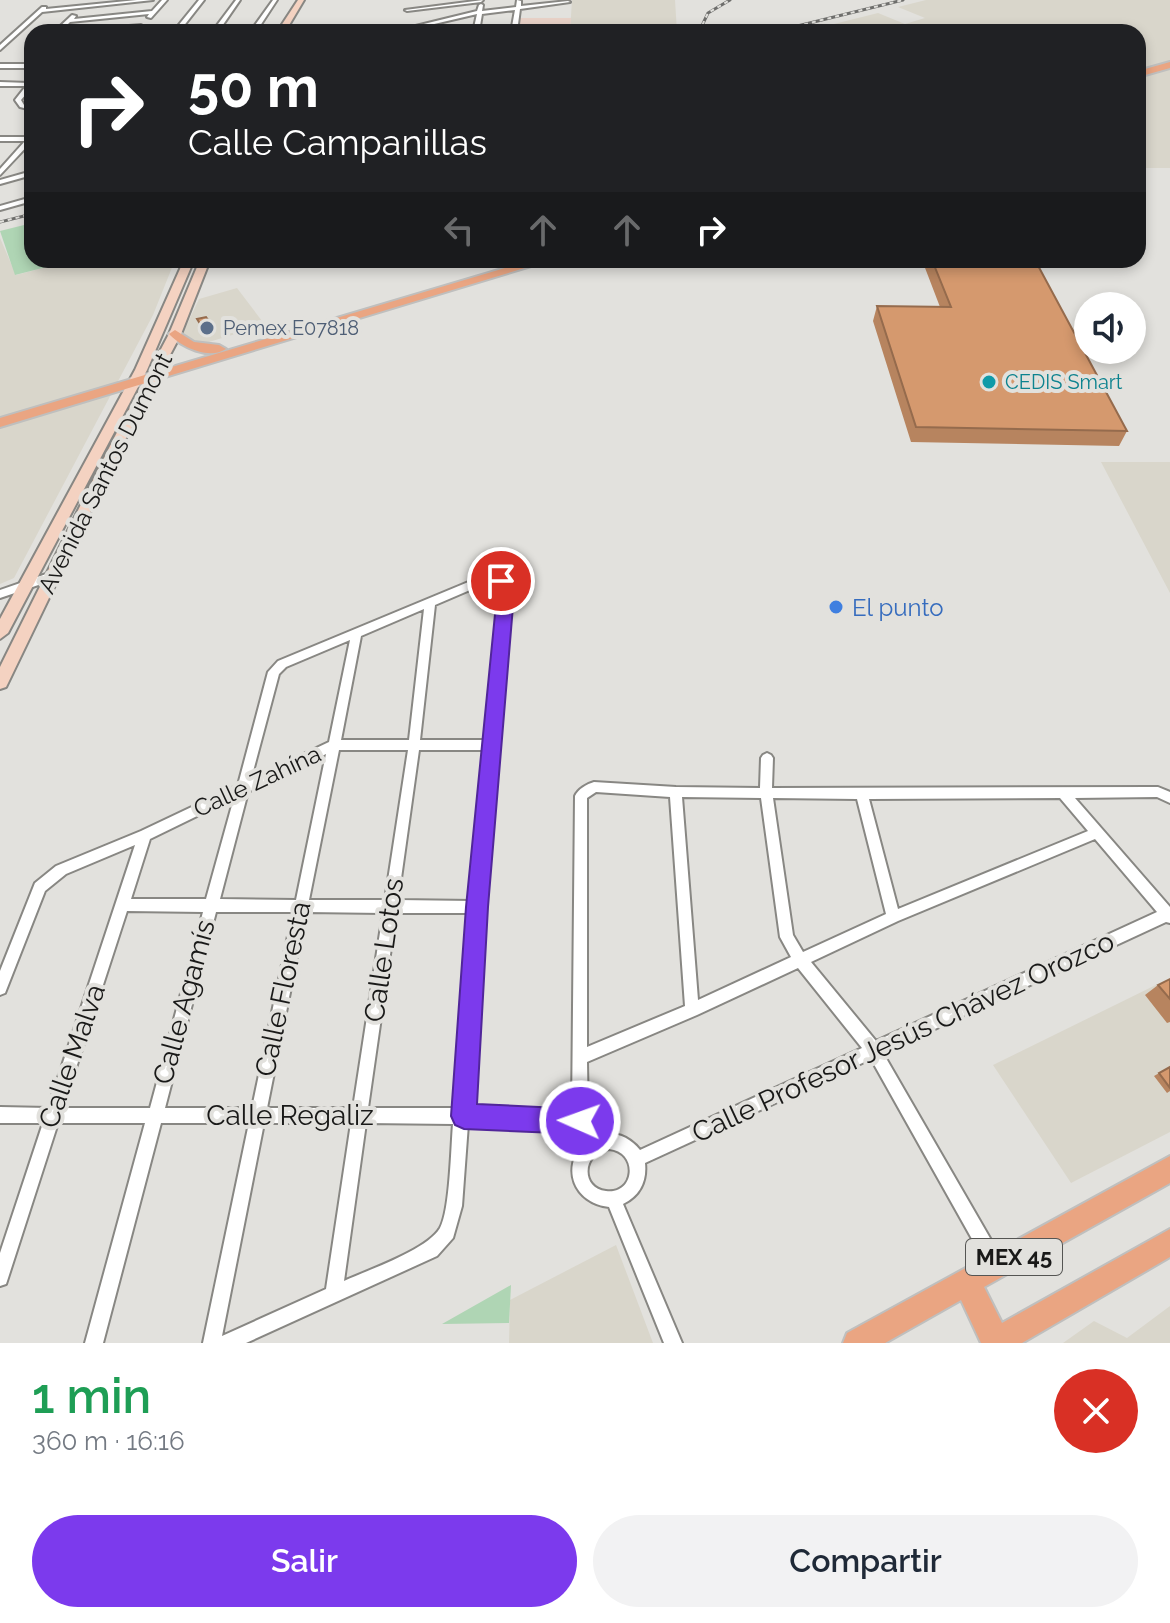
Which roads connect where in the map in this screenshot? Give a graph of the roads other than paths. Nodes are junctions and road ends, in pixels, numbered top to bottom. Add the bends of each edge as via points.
1 (151, 0) edge
2 (165, 0) edge
3 (202, 0) edge
4 (238, 0) edge
5 (275, 0) edge
6 (301, 0) edge
7 (310, 0) edge
8 (412, 0) edge
9 (519, 0) edge
10 (482, 1) edge
11 (554, 2) edge
12 (568, 2) dead end
13 (84, 7) junction
14 (518, 8) junction
15 (407, 10) junction
16 (153, 12) junction
17 (480, 12) junction
18 (551, 15) dead end
19 (69, 21) junction
20 (26, 24) edge
21 (66, 24) edge
22 (143, 24) edge
23 (182, 24) edge
24 (221, 24) edge
25 (258, 24) edge
26 (286, 24) edge
27 (296, 24) edge
28 (402, 24) dead end
29 (428, 24) edge
30 (478, 24) edge
31 (515, 24) edge
32 (24, 26) edge
33 (0, 48) edge
34 (24, 63) edge
35 (1170, 65) edge
36 (0, 66) edge
37 (1146, 72) edge
38 (1170, 72) edge
39 (1146, 80) edge
40 (0, 84) edge
41 (24, 84) edge
42 (24, 138) edge
43 (0, 139) edge
44 (24, 146) edge
45 (1, 172) edge
46 (24, 175) edge
47 (0, 182) edge
48 (24, 201) edge
49 (0, 208) edge
50 (186, 268) edge
51 (202, 268) edge
52 (489, 268) edge
53 (517, 268) edge
54 (175, 334) junction
55 (219, 349) junction
56 (160, 364) junction
57 (142, 377) junction
58 (0, 412) edge
59 (0, 423) edge
60 (104, 437) junction
61 (120, 438) junction
62 (52, 576) junction
63 (25, 584) junction
64 (0, 594) edge
65 (430, 604) junction
66 (0, 633) edge
67 (356, 636) junction
68 (0, 683) edge
69 (334, 745) junction
70 (492, 745) junction
71 (414, 746) junction
72 (767, 758) dead end
73 (242, 788) junction
74 (766, 791) junction
75 (676, 792) junction
76 (862, 794) junction
77 (1064, 794) junction
78 (1164, 795) edge
79 (1097, 833) junction
80 (145, 835) junction
81 (210, 903) junction
82 (124, 905) junction
83 (391, 905) junction
84 (300, 906) junction
85 (477, 907) junction
86 (1169, 915) edge
87 (893, 917) junction
88 (800, 959) junction
89 (0, 988) edge
90 (692, 1010) junction
91 (875, 1052) junction
92 (581, 1057) junction
93 (52, 1114) junction
94 (0, 1115) edge
95 (155, 1115) junction
96 (257, 1115) junction
97 (360, 1116) junction
98 (464, 1116) junction
99 (580, 1121) junction
100 (594, 1143) junction
101 (635, 1160) junction
102 (1170, 1169) edge
103 (614, 1200) junction
104 (1170, 1242) edge
105 (997, 1266) junction
106 (0, 1278) edge
107 (967, 1282) junction
108 (333, 1296) junction
109 (94, 1343) edge
110 (212, 1343) edge
111 (227, 1343) edge
112 (673, 1343) edge
113 (857, 1343) edge
114 (995, 1343) edge

1 - 13 street
2 - 16 street
3 - 23 street
4 - 24 street
5 - 25 street
6 - 26 main road
7 - 27 main road
8 - 15 street
9 - 14 street
10 - 15 street
10 - 17 street
11 - 12 street
11 - 14 street
11 - 18 street
13 - 19 street
13 - 20 street via 43,9
14 - 17 street
14 - 31 street
15 - 28 street
16 - 19 street
16 - 22 street
17 - 29 street
17 - 30 street
19 - 21 street
32 - 33 street
34 - 36 street
35 - 37 main road
38 - 39 main road
40 - 41 street
42 - 43 street
44 - 45 street
46 - 47 street
48 - 49 street
50 - 57 main road, Avenida Santos Dumont
51 - 54 main road, Avenida Santos Dumont
52 - 55 main road
53 - 57 main road
54 - 55 main road via 190,345
54 - 56 main road, Avenida Santos Dumont
55 - 56 main road
56 - 57 main road
57 - 58 main road
57 - 59 main road
57 - 60 main road, Avenida Santos Dumont
57 - 61 main road, Avenida Santos Dumont
60 - 61 main road
60 - 63 main road, Avenida Santos Dumont
61 - 62 main road, Avenida Santos Dumont
62 - 63 street
62 - 68 main road, Avenida Santos Dumont
63 - 64 street
63 - 66 main road, Avenida Santos Dumont
65 - 67 street
65 - 70 street via 482,581 496,579 504,585
65 - 71 street, Calle Lotos
67 - 69 street, Calle Floresta
67 - 73 street, Calle Agamís via 282,664 274,672
69 - 71 street, Calle Zahína
69 - 73 street, Calle Zahína
69 - 84 street, Calle Floresta
70 - 71 street, Calle Zahína
70 - 85 street
71 - 83 street, Calle Lotos
72 - 74 street
73 - 80 street, Calle Zahína
73 - 81 street, Calle Agamís
74 - 75 street
74 - 76 street
74 - 88 street via 787,937
75 - 90 street
75 - 92 street via 594,787 581,796
76 - 77 street
76 - 87 street
77 - 78 street
77 - 79 street
79 - 86 street
79 - 87 street
80 - 82 street, Calle Malva
80 - 89 street, Calle Zahína via 61,870 40,887
81 - 82 street
81 - 84 street
81 - 95 street, Calle Agamís
82 - 93 street, Calle Malva
83 - 84 street
83 - 85 street
83 - 97 street, Calle Lotos
84 - 96 street, Calle Floresta
85 - 98 street
86 - 91 street, Calle Profesor Jesús Chávez Orozco
87 - 88 street
88 - 90 street
88 - 91 street
90 - 92 street
91 - 101 street, Calle Profesor Jesús Chávez Orozco
91 - 105 street
92 - 99 street
93 - 94 street, Calle Regaliz
93 - 95 street, Calle Regaliz
93 - 106 street, Calle Malva
95 - 96 street, Calle Regaliz
95 - 109 street, Calle Agamís
96 - 97 street, Calle Regaliz
96 - 110 street, Calle Floresta
97 - 98 street, Calle Regaliz
97 - 108 street, Calle Lotos
98 - 99 street, Calle Regaliz
98 - 108 street via 451,1220 441,1242
99 - 100 street
100 - 101 street via 618,1141
100 - 103 street via 583,1158 583,1180 595,1196
101 - 103 street via 631,1189
102 - 105 main road, MEX 45
103 - 112 street
104 - 114 main road, MEX 45
105 - 107 main road, MEX 45
107 - 113 main road, MEX 45
107 - 114 main road
108 - 111 street

